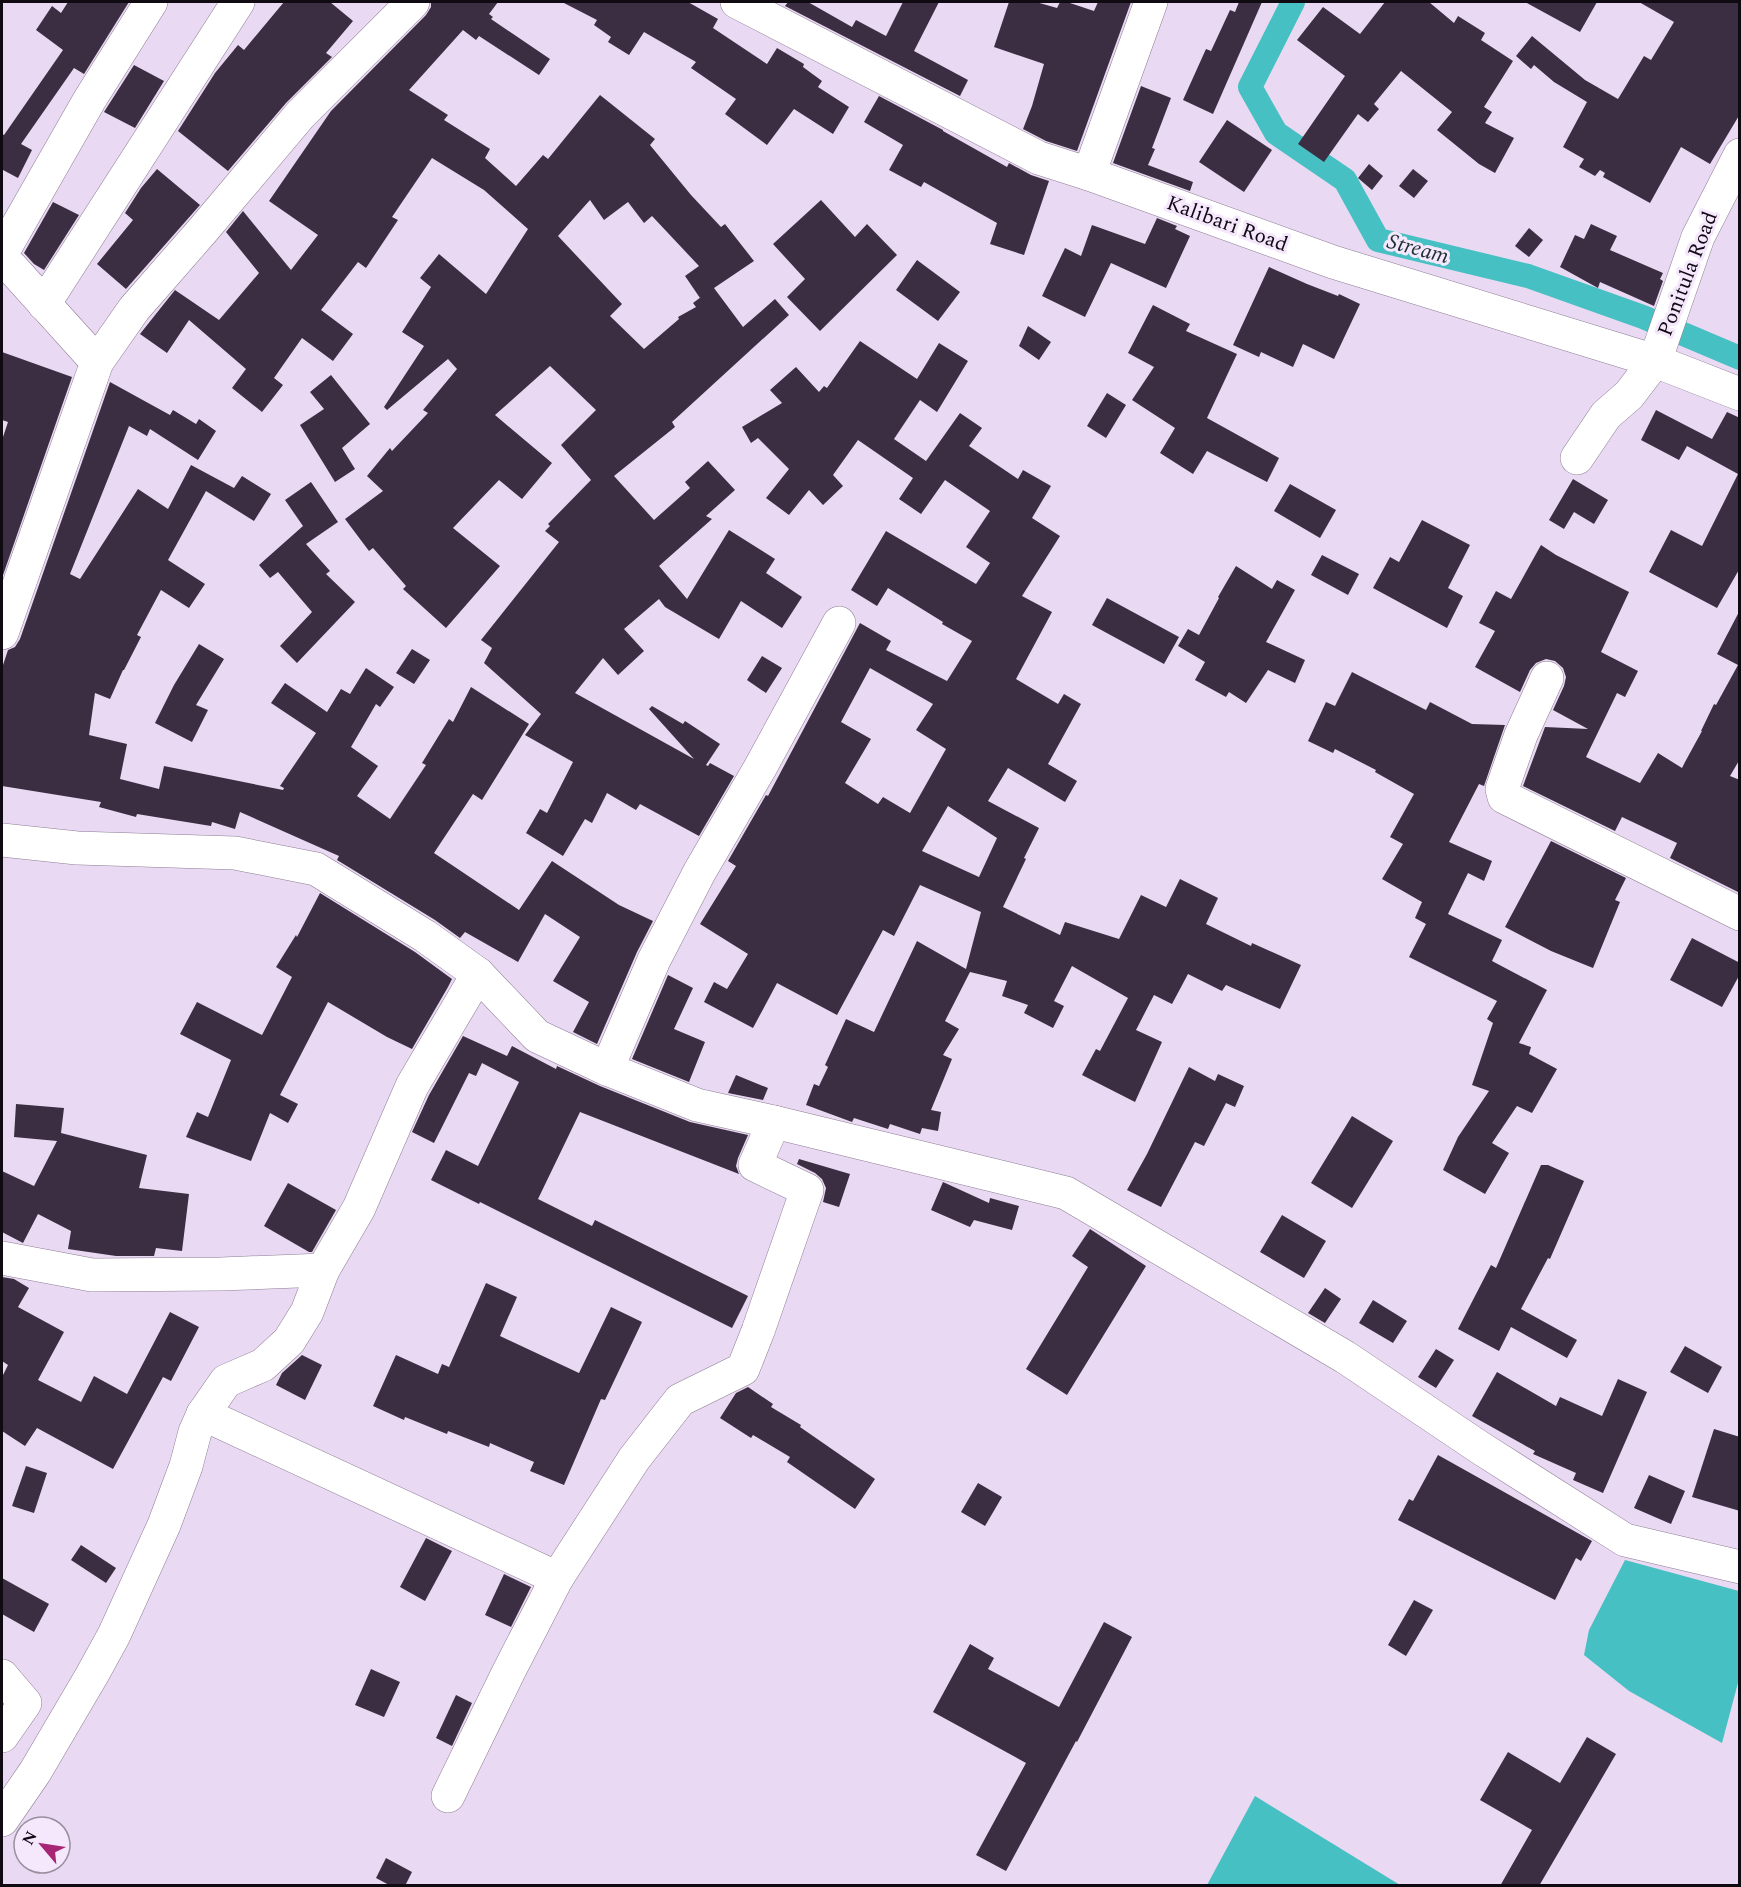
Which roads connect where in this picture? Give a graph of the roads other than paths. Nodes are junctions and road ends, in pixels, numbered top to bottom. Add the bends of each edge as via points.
1 (151, 2) edge
2 (238, 2) edge
3 (413, 2) edge
4 (1151, 2) edge
5 (755, 6) edge
6 (1740, 155) edge
7 (1089, 174) junction
8 (4, 268) edge
9 (44, 304) junction
10 (1655, 360) junction
11 (97, 362) junction
12 (1740, 394) edge
13 (1577, 458) dead end
14 (839, 623) dead end
15 (2, 633) edge
16 (1547, 678) dead end
17 (2, 840) edge
18 (1740, 914) edge
19 (478, 974) junction
20 (606, 1069) junction
21 (774, 1122) junction
22 (2, 1258) edge
23 (323, 1270) junction
24 (203, 1414) junction
25 (1740, 1567) edge
26 (557, 1578) junction
27 (2, 1676) edge
28 (2, 1736) edge
29 (448, 1796) dead end
30 (2, 1820) edge

1 - 8 street via 90,99
2 - 9 street
3 - 11 street via 300,115 134,309
4 - 7 street
5 - 7 street, Kalibari Road via 1039,158
6 - 10 street, Ponitula Road via 1698,237
7 - 10 street, Kalibari Road via 1333,262
8 - 9 street
9 - 11 street
10 - 12 street, Kalibari Road
10 - 13 street, Ponitula Road via 1629,395 1606,415
11 - 15 street
14 - 20 street via 700,870 654,960
16 - 18 street via 1521,735 1502,789 1504,797
17 - 19 street via 77,848 236,854 316,869 425,936
19 - 20 street via 537,1036
19 - 23 street via 412,1086 359,1208
20 - 21 street via 697,1105
21 - 25 street via 1066,1193 1346,1357 1625,1540
21 - 26 street via 755,1165 807,1190 743,1369 680,1400 634,1459
22 - 23 street via 92,1275
23 - 24 street via 307,1312 289,1341 263,1365 226,1381
24 - 26 street
24 - 30 street via 165,1525 114,1635
26 - 29 street
27 - 28 street via 25,1703

